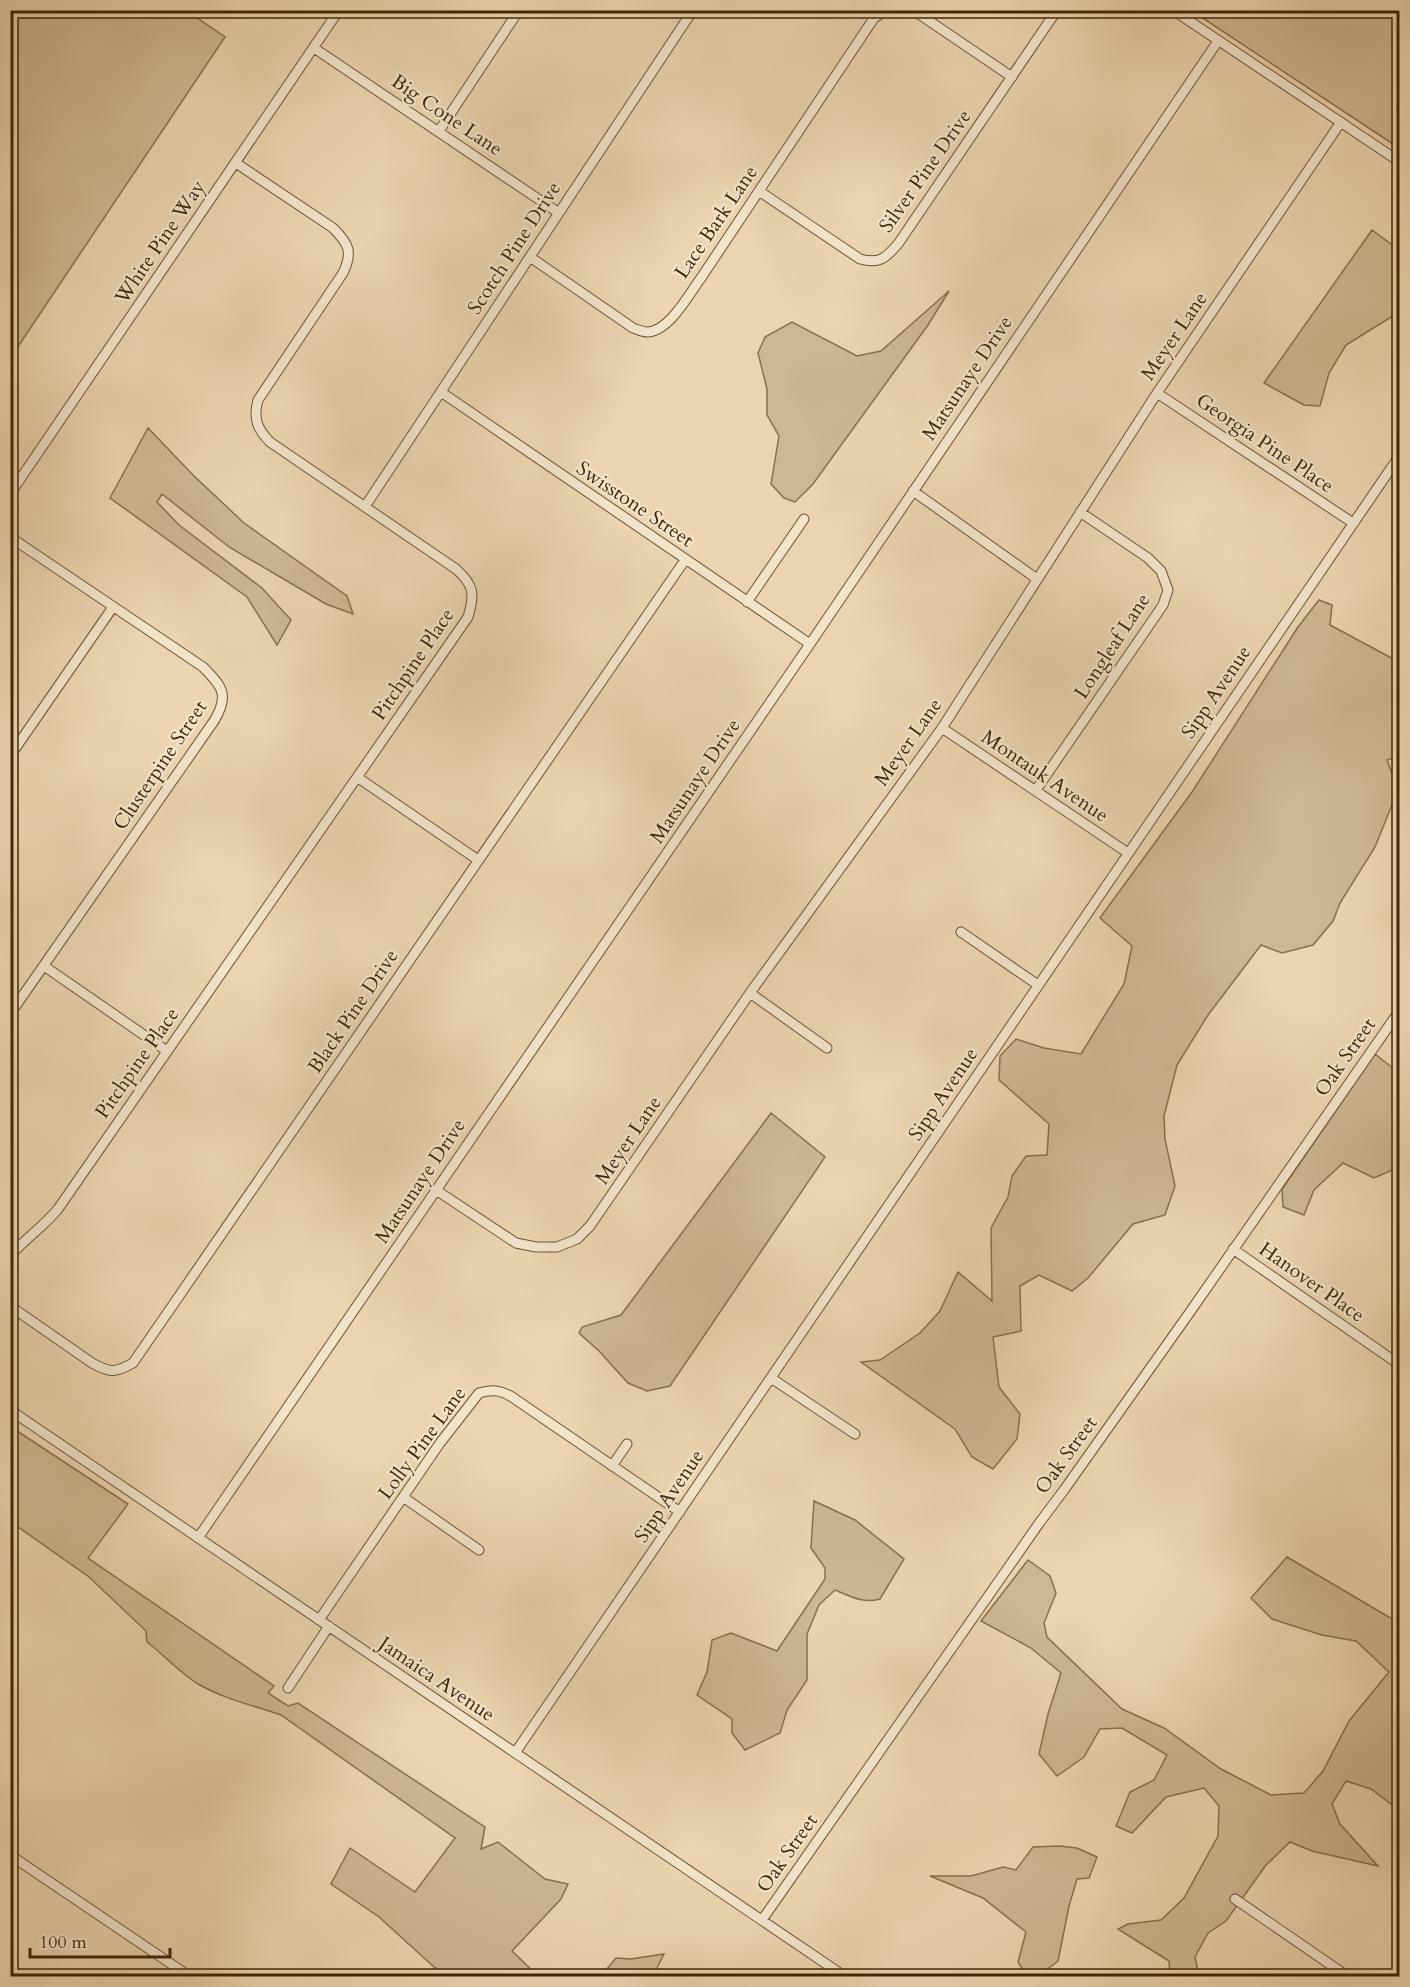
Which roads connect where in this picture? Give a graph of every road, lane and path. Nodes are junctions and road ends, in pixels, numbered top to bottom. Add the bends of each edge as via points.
1 (339, 10) edge
2 (519, 10) edge
3 (693, 10) edge
4 (887, 10) edge
5 (910, 10) edge
6 (1057, 10) edge
7 (1173, 10) edge
8 (1218, 41) junction
9 (314, 48) junction
10 (1012, 77) junction
11 (1341, 122) junction
12 (439, 131) junction
13 (1400, 162) edge
14 (236, 163) junction
15 (759, 192) junction
16 (559, 213) junction
17 (530, 257) junction
18 (441, 392) junction
19 (1157, 393) junction
20 (1400, 455) edge
21 (913, 491) junction
22 (10, 494) edge
23 (366, 506) junction
24 (1080, 512) junction
25 (804, 519) dead end
26 (1353, 523) junction
27 (10, 537) edge
28 (686, 560) junction
29 (1037, 579) junction
30 (747, 602) junction
31 (113, 607) junction
32 (810, 644) junction
33 (942, 728) junction
34 (10, 756) edge
35 (357, 777) junction
36 (1036, 790) junction
37 (1128, 853) junction
38 (478, 860) junction
39 (961, 932) dead end
40 (44, 966) junction
41 (1038, 985) junction
42 (750, 993) junction
43 (1400, 1010) edge
44 (10, 1014) edge
45 (827, 1048) dead end
46 (167, 1051) junction
47 (436, 1190) junction
48 (1233, 1249) junction
49 (10, 1256) edge
50 (10, 1306) edge
51 (1400, 1365) edge
52 (771, 1378) junction
53 (10, 1410) edge
54 (855, 1434) dead end
55 (627, 1444) dead end
56 (612, 1466) junction
57 (403, 1497) junction
58 (680, 1512) junction
59 (198, 1538) junction
60 (479, 1550) dead end
61 (319, 1620) junction
62 (329, 1626) junction
63 (288, 1688) dead end
64 (515, 1753) junction
65 (10, 1855) edge
66 (1234, 1899) dead end
67 (762, 1920) junction
68 (189, 1977) edge
69 (844, 1977) edge
70 (1347, 1977) edge

1 - 9 street, White Pine Way
2 - 12 street
3 - 16 street, Scotch Pine Drive
4 - 15 street, Lace Bark Lane via 874,18
5 - 10 street
6 - 10 street, Silver Pine Drive
7 - 8 street
8 - 11 street
8 - 21 street, Matsunaye Drive
9 - 12 street, Big Cone Lane
9 - 14 street, White Pine Way
10 - 15 street, Silver Pine Drive via 883,259 860,259
11 - 13 street
11 - 19 street, Meyer Lane
12 - 16 street, Big Cone Lane
14 - 22 street, White Pine Way
14 - 23 street, Pitchpine Place via 333,228 349,249 343,273 258,400 255,411 260,433 270,442
15 - 17 street, Lace Bark Lane via 674,316 656,330 633,328
16 - 17 street, Scotch Pine Drive
17 - 18 street, Scotch Pine Drive
18 - 23 street, Scotch Pine Drive
18 - 28 street, Swisstone Street
19 - 24 street, Meyer Lane
19 - 26 street, Georgia Pine Place
20 - 26 street, Sipp Avenue
21 - 29 street
21 - 32 street, Matsunaye Drive
23 - 35 street, Pitchpine Place via 456,568 467,579 472,603 468,617
24 - 29 street, Meyer Lane
24 - 36 street, Longleaf Lane via 1148,558 1161,571 1168,590 1163,605
25 - 30 street
26 - 37 street, Sipp Avenue
27 - 31 street, Clusterpine Street
28 - 30 street, Swisstone Street
28 - 38 street, Black Pine Drive
29 - 33 street, Meyer Lane
30 - 32 street, Swisstone Street
31 - 34 street
31 - 40 street, Clusterpine Street via 203,667 218,682 223,693 222,708
32 - 47 street, Matsunaye Drive
33 - 36 street, Montauk Avenue
33 - 42 street, Meyer Lane
35 - 38 street
35 - 46 street, Pitchpine Place
36 - 37 street, Montauk Avenue
37 - 41 street, Sipp Avenue
38 - 50 street, Black Pine Drive via 133,1363 119,1371 92,1364
39 - 41 street
40 - 44 street, Clusterpine Street
40 - 46 street
41 - 52 street, Sipp Avenue
42 - 45 street
42 - 47 street, Meyer Lane via 590,1226 577,1239 557,1247 516,1243
43 - 48 street, Oak Street
46 - 49 street, Pitchpine Place via 58,1209
47 - 59 street, Matsunaye Drive
48 - 51 street, Hanover Place
48 - 67 street, Oak Street
52 - 54 street
52 - 58 street, Sipp Avenue
53 - 59 street, Jamaica Avenue
55 - 56 street
56 - 57 street, Lolly Pine Lane via 512,1397 500,1390 488,1390 471,1400
56 - 58 street, Lolly Pine Lane
57 - 60 street
57 - 61 street, Lolly Pine Lane
58 - 64 street, Sipp Avenue
59 - 61 street, Jamaica Avenue
61 - 62 street, Jamaica Avenue
62 - 63 street
62 - 64 street, Jamaica Avenue
64 - 67 street, Jamaica Avenue
65 - 68 street
66 - 70 street
67 - 69 street, Jamaica Avenue

